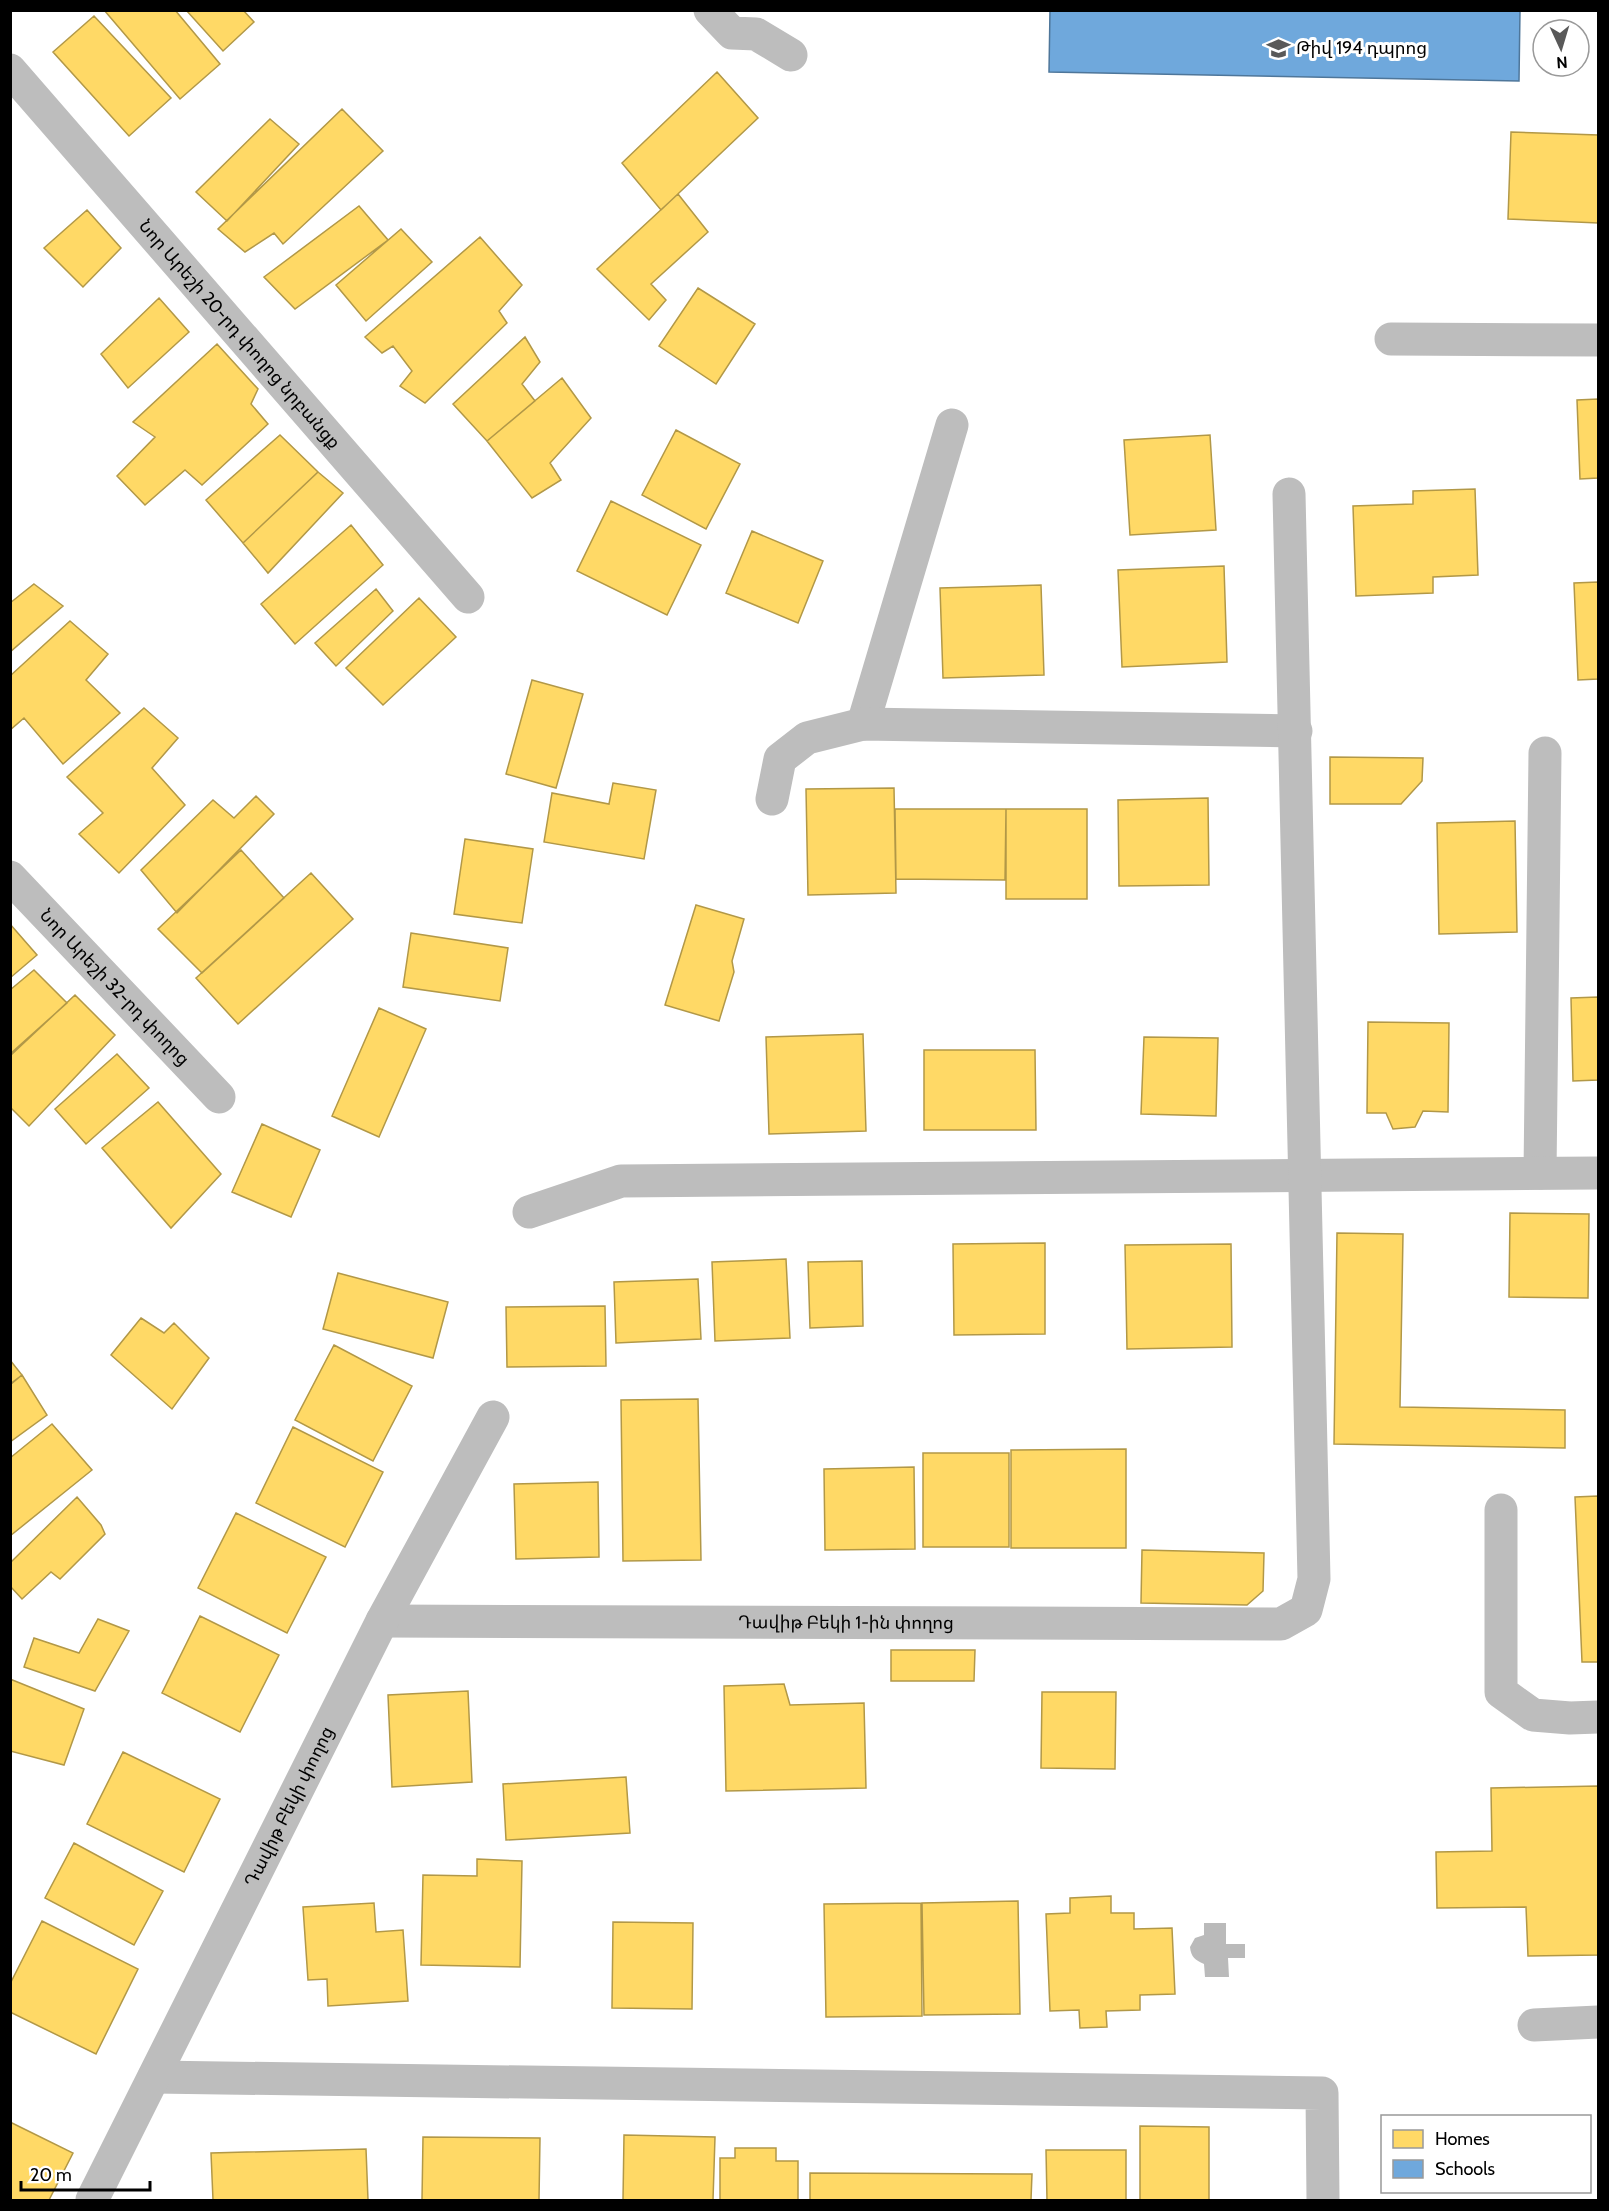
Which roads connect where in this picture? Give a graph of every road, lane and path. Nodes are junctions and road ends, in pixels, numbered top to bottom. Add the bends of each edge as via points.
1 (710, 10) edge
2 (791, 55) dead end
3 (10, 70) edge
4 (1391, 339) dead end
5 (1599, 340) edge
6 (952, 425) dead end
7 (1289, 494) dead end
8 (468, 597) dead end
9 (863, 724) junction
10 (1296, 730) junction
11 (1545, 753) dead end
12 (772, 800) dead end
13 (10, 877) edge
14 (219, 1097) dead end
15 (1540, 1173) junction
16 (1599, 1173) edge
17 (1304, 1175) junction
18 (529, 1212) dead end
19 (493, 1417) dead end
20 (1501, 1510) dead end
21 (382, 1622) junction
22 (1599, 1717) edge
23 (1599, 2022) edge
24 (1534, 2025) dead end
25 (154, 2077) junction
26 (92, 2200) edge
27 (1323, 2200) edge

1 - 2 street via 732,33 756,34
3 - 8 street, Նոր Արեշի 20-րդ փողոց նրբանցք
4 - 5 street
6 - 9 street
7 - 10 street
9 - 10 street
9 - 12 street via 807,738 780,759
10 - 17 street
11 - 15 street
13 - 14 street, Նոր Արեշի 32-րդ փողոց
15 - 16 street
15 - 17 street
17 - 18 street via 621,1181
17 - 21 street, Դավիթ Բեկի 1-ին փողոց via 1314,1579 1306,1610 1281,1624
19 - 21 street, Դավիթ Բեկի փողոց
20 - 22 street via 1501,1692 1533,1715
21 - 25 street, Դավիթ Բեկի փողոց
23 - 24 street
25 - 26 street, Դավիթ Բեկի փողոց
25 - 27 street via 1322,2093

